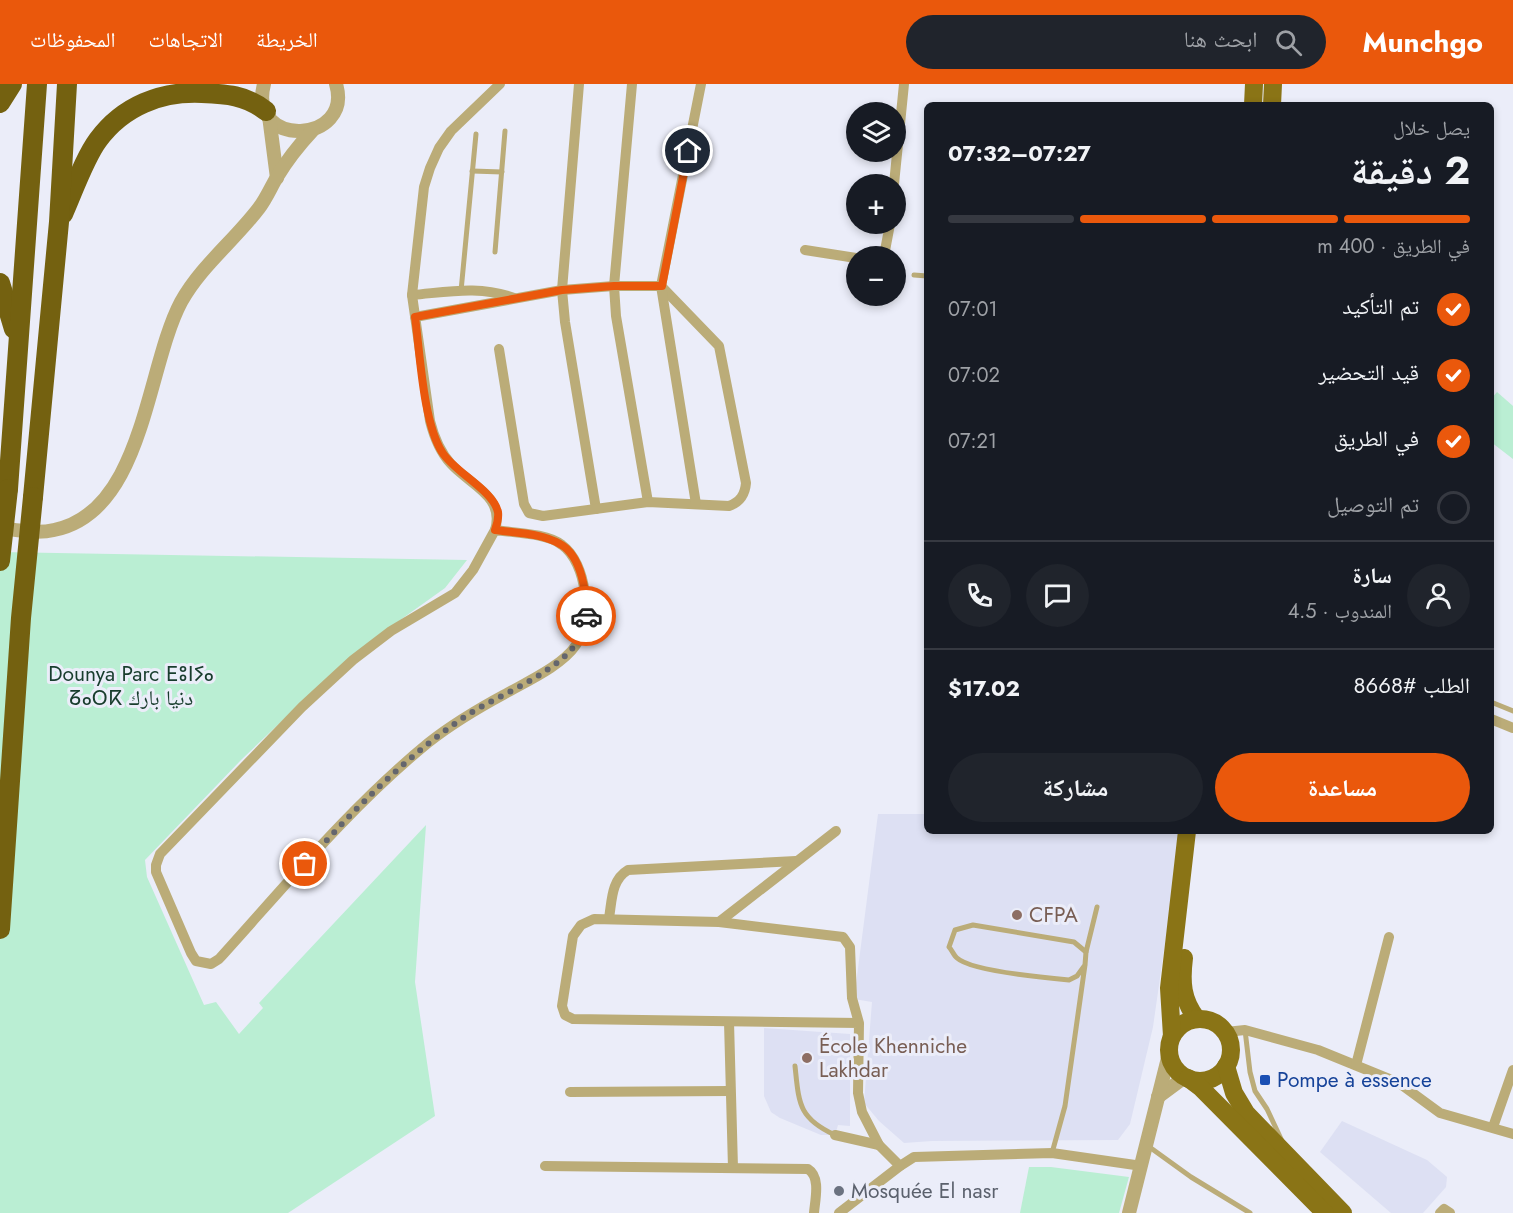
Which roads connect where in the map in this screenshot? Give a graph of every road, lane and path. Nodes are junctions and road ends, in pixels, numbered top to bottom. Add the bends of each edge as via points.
1 (12, 84) edge
2 (37, 84) edge
3 (67, 84) edge
4 (264, 84) edge
5 (336, 84) edge
6 (500, 84) edge
7 (579, 84) edge
8 (632, 84) edge
9 (701, 84) edge
10 (904, 84) edge
11 (1254, 84) edge
12 (1273, 84) edge
13 (1253, 102) edge
14 (1272, 102) edge
15 (0, 103) edge
16 (267, 114) junction
17 (313, 130) junction
18 (506, 131) dead end
19 (476, 134) dead end
20 (472, 171) junction
21 (502, 172) junction
22 (895, 174) edge
23 (277, 178) junction
24 (59, 222) junction
25 (805, 250) dead end
26 (495, 252) dead end
27 (846, 256) edge
28 (914, 275) dead end
29 (924, 276) edge
30 (0, 283) edge
31 (614, 286) junction
32 (662, 286) junction
33 (562, 290) junction
34 (461, 291) junction
35 (412, 295) junction
36 (514, 298) junction
37 (415, 317) junction
38 (18, 342) junction
39 (499, 350) dead end
40 (648, 502) junction
41 (696, 504) junction
42 (596, 509) junction
43 (0, 528) edge
44 (495, 530) junction
45 (0, 561) edge
46 (1494, 703) edge
47 (1513, 711) edge
48 (1494, 720) edge
49 (1513, 728) edge
50 (836, 831) dead end
51 (1187, 834) edge
52 (1198, 834) edge
53 (796, 861) junction
54 (1097, 907) dead end
55 (609, 918) junction
56 (719, 922) junction
57 (0, 929) edge
58 (1389, 937) dead end
59 (1086, 952) junction
60 (1085, 965) junction
61 (1197, 1019) junction
62 (729, 1022) junction
63 (859, 1023) junction
64 (1245, 1030) junction
65 (1226, 1032) junction
66 (1171, 1045) junction
67 (1356, 1065) junction
68 (795, 1066) dead end
69 (1226, 1066) junction
70 (1513, 1070) edge
71 (1186, 1078) junction
72 (730, 1091) junction
73 (570, 1092) dead end
74 (1158, 1097) junction
75 (1493, 1127) junction
76 (1513, 1134) edge
77 (835, 1135) joint
78 (879, 1145) junction
79 (1147, 1145) junction
80 (1052, 1153) junction
81 (1287, 1157) junction
82 (545, 1166) dead end
83 (900, 1166) junction
84 (1142, 1166) junction
85 (733, 1168) junction
86 (814, 1213) edge
87 (839, 1213) edge
88 (1129, 1213) edge
89 (1250, 1213) edge
90 (1325, 1213) edge
91 (1343, 1213) edge
92 (1440, 1213) edge
93 (1450, 1213) edge

1 - 15 highway
2 - 38 highway
3 - 24 highway
4 - 16 street via 262,99
5 - 17 street via 335,109 330,118
6 - 35 street via 451,131 430,168 424,187
7 - 33 street
8 - 31 street
9 - 32 street
10 - 22 street
11 - 13 main road
12 - 14 main road
16 - 17 street via 284,129
16 - 23 street
16 - 24 highway via 242,97 224,93 189,92 144,102 125,113 97,141
17 - 23 street
18 - 21 lane
19 - 20 lane
20 - 21 lane
20 - 34 lane
21 - 26 lane
23 - 43 street via 260,207 196,279 181,302 136,439 101,504 53,531
24 - 57 highway, bridge via 21,618
25 - 27 street
28 - 29 lane
30 - 38 highway
31 - 32 street
31 - 33 street
31 - 40 street
32 - 41 street
32 - 41 street via 719,346 746,483 744,495 735,504
33 - 36 street
33 - 42 street
34 - 35 street
34 - 36 street via 488,290
35 - 37 street
36 - 37 street
37 - 44 street via 435,438 451,465 495,506
38 - 45 highway, bridge via 9,489
39 - 42 street via 526,509 538,516
40 - 41 street
40 - 42 street
44 - 44 street via 538,536 561,544 573,557 586,605 585,626 576,646 542,673 428,743 341,825 219,959 211,964 196,961 156,872 160,854 302,707 353,660 455,593
46 - 47 lane
48 - 49 street
50 - 53 street
51 - 66 main road via 1169,988
52 - 61 main road via 1182,984 1188,1006
53 - 55 street via 628,870 615,885
53 - 56 street
54 - 59 lane
55 - 56 street
55 - 62 street via 587,921 573,936 562,1002 565,1015 573,1019
56 - 63 street via 843,937 850,947 852,998
58 - 67 street
59 - 60 lane
59 - 60 lane via 1074,942 973,925 955,930 950,946 958,959 1010,973 1069,980
60 - 80 lane via 1065,1106
61 - 65 main road via 1213,1022
61 - 66 main road via 1178,1028
62 - 63 street
62 - 72 street
63 - 78 street via 858,1093 862,1112
64 - 65 street
64 - 67 street
64 - 81 lane via 1255,1091 1268,1108
65 - 69 main road via 1231,1049
66 - 71 main road via 1172,1063
66 - 74 street
67 - 75 street via 1399,1083 1440,1113
68 - 77 lane via 803,1110 819,1128
69 - 71 main road via 1209,1079
69 - 81 main road via 1234,1093 1246,1113
70 - 75 street
71 - 74 street
71 - 90 main road via 1200,1087
72 - 73 street
72 - 85 street
74 - 79 street
75 - 76 street
77 - 78 street
78 - 83 street
79 - 84 street
79 - 89 lane
80 - 83 street via 914,1156
80 - 84 street
81 - 91 main road
82 - 85 street
83 - 87 street
84 - 88 street
85 - 86 street via 811,1171 816,1179
92 - 93 street via 1444,1209

